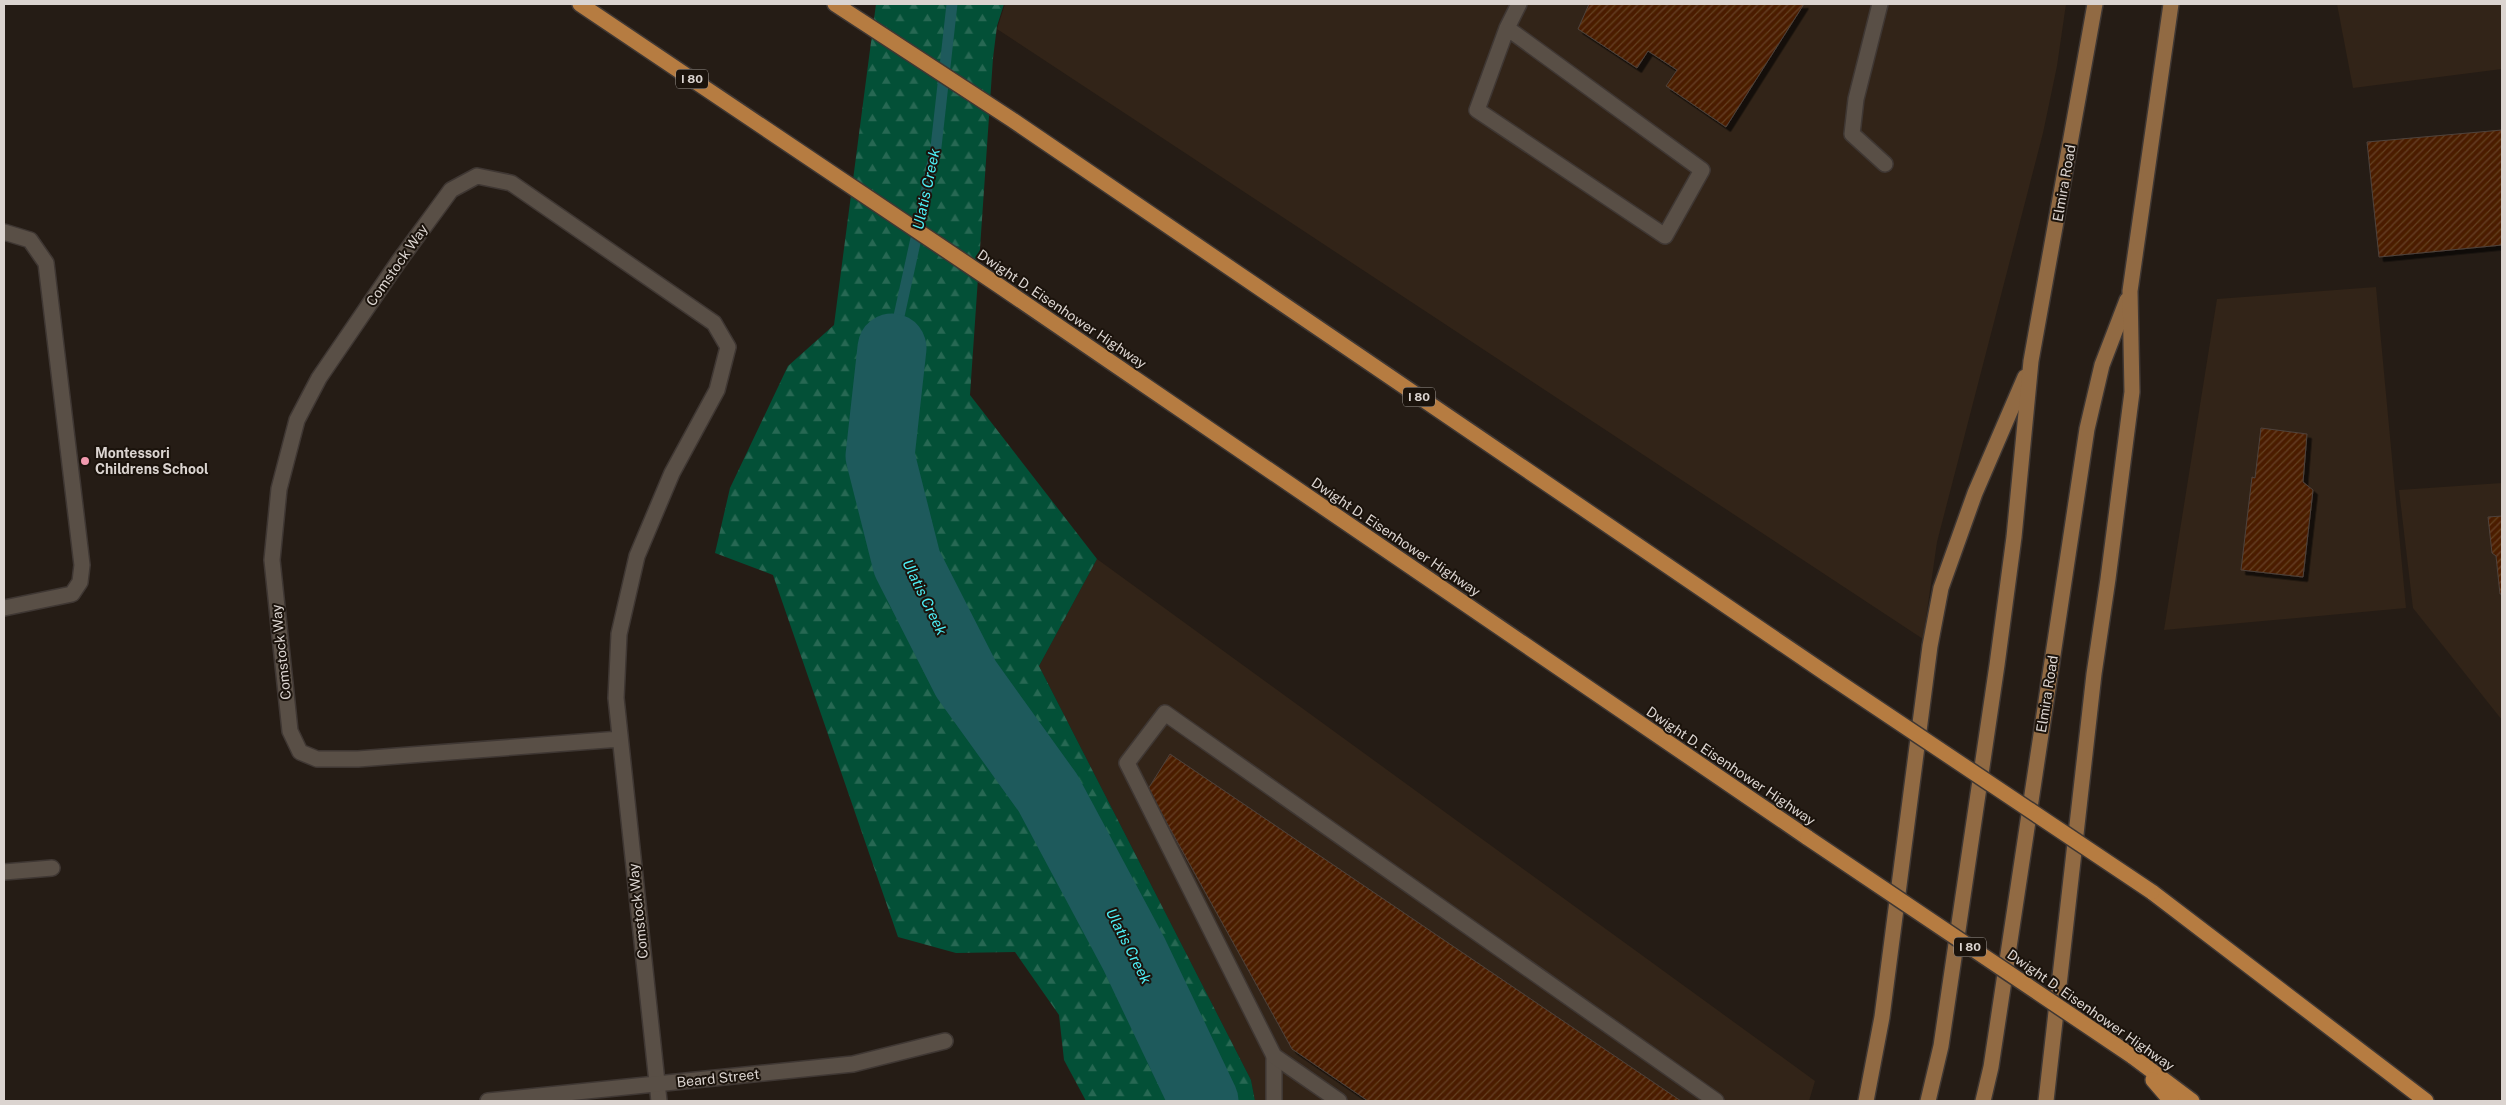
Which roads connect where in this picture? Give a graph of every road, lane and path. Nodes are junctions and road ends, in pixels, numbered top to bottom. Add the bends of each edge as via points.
1 (580, 4) edge
2 (835, 4) edge
3 (1519, 4) edge
4 (1880, 4) edge
5 (2095, 4) edge
6 (2171, 4) edge
7 (1507, 28) junction
8 (1885, 164) dead end
9 (4, 232) edge
10 (2130, 291) junction
11 (2031, 361) junction
12 (4, 608) edge
13 (620, 739) junction
14 (52, 868) dead end
15 (4, 872) edge
16 (945, 1041) dead end
17 (1274, 1056) junction
18 (2132, 1056) junction
19 (658, 1084) junction
20 (488, 1101) edge
21 (659, 1101) edge
22 (1274, 1101) edge
23 (1339, 1101) edge
24 (1716, 1101) edge
25 (1866, 1101) edge
26 (1928, 1101) edge
27 (1983, 1101) edge
28 (2046, 1101) edge
29 (2171, 1101) edge
30 (2192, 1101) edge
31 (2426, 1101) edge

1 - 18 highway, Dwight D. Eisenhower Highway / I 80, bridge
2 - 31 highway, I 80, bridge via 1011,119 2152,892
3 - 7 street
4 - 8 street via 1856,98 1852,134
5 - 11 main road, Elmira Road
6 - 10 main road, Elmira Road
7 - 7 street via 1477,110 1665,236 1702,170
9 - 12 street via 30,240 46,263 82,565 80,582 72,594
10 - 27 main road, Elmira Road via 2102,365 2087,429 1991,1067
10 - 28 main road, Elmira Road via 2132,392 2094,674
11 - 25 main road, Elmira Road via 1975,493 1941,588 1930,646 1882,1017
11 - 26 main road, Elmira Road via 2014,537 1997,665 1941,1046
13 - 13 street, Comstock Way via 358,759 317,759 300,752 290,731 272,560 279,489 298,420 319,378 451,190 477,176 519,189 714,323 728,347 718,390 672,473 638,556 619,634 616,698
13 - 19 street, Comstock Way
14 - 15 street
16 - 19 street, Beard Street via 853,1064
17 - 22 street
17 - 23 street
17 - 24 street via 1128,763 1165,714
18 - 29 highway
18 - 30 highway, Dwight D. Eisenhower Highway / I 80
19 - 20 street, Beard Street
19 - 21 street, Comstock Way

